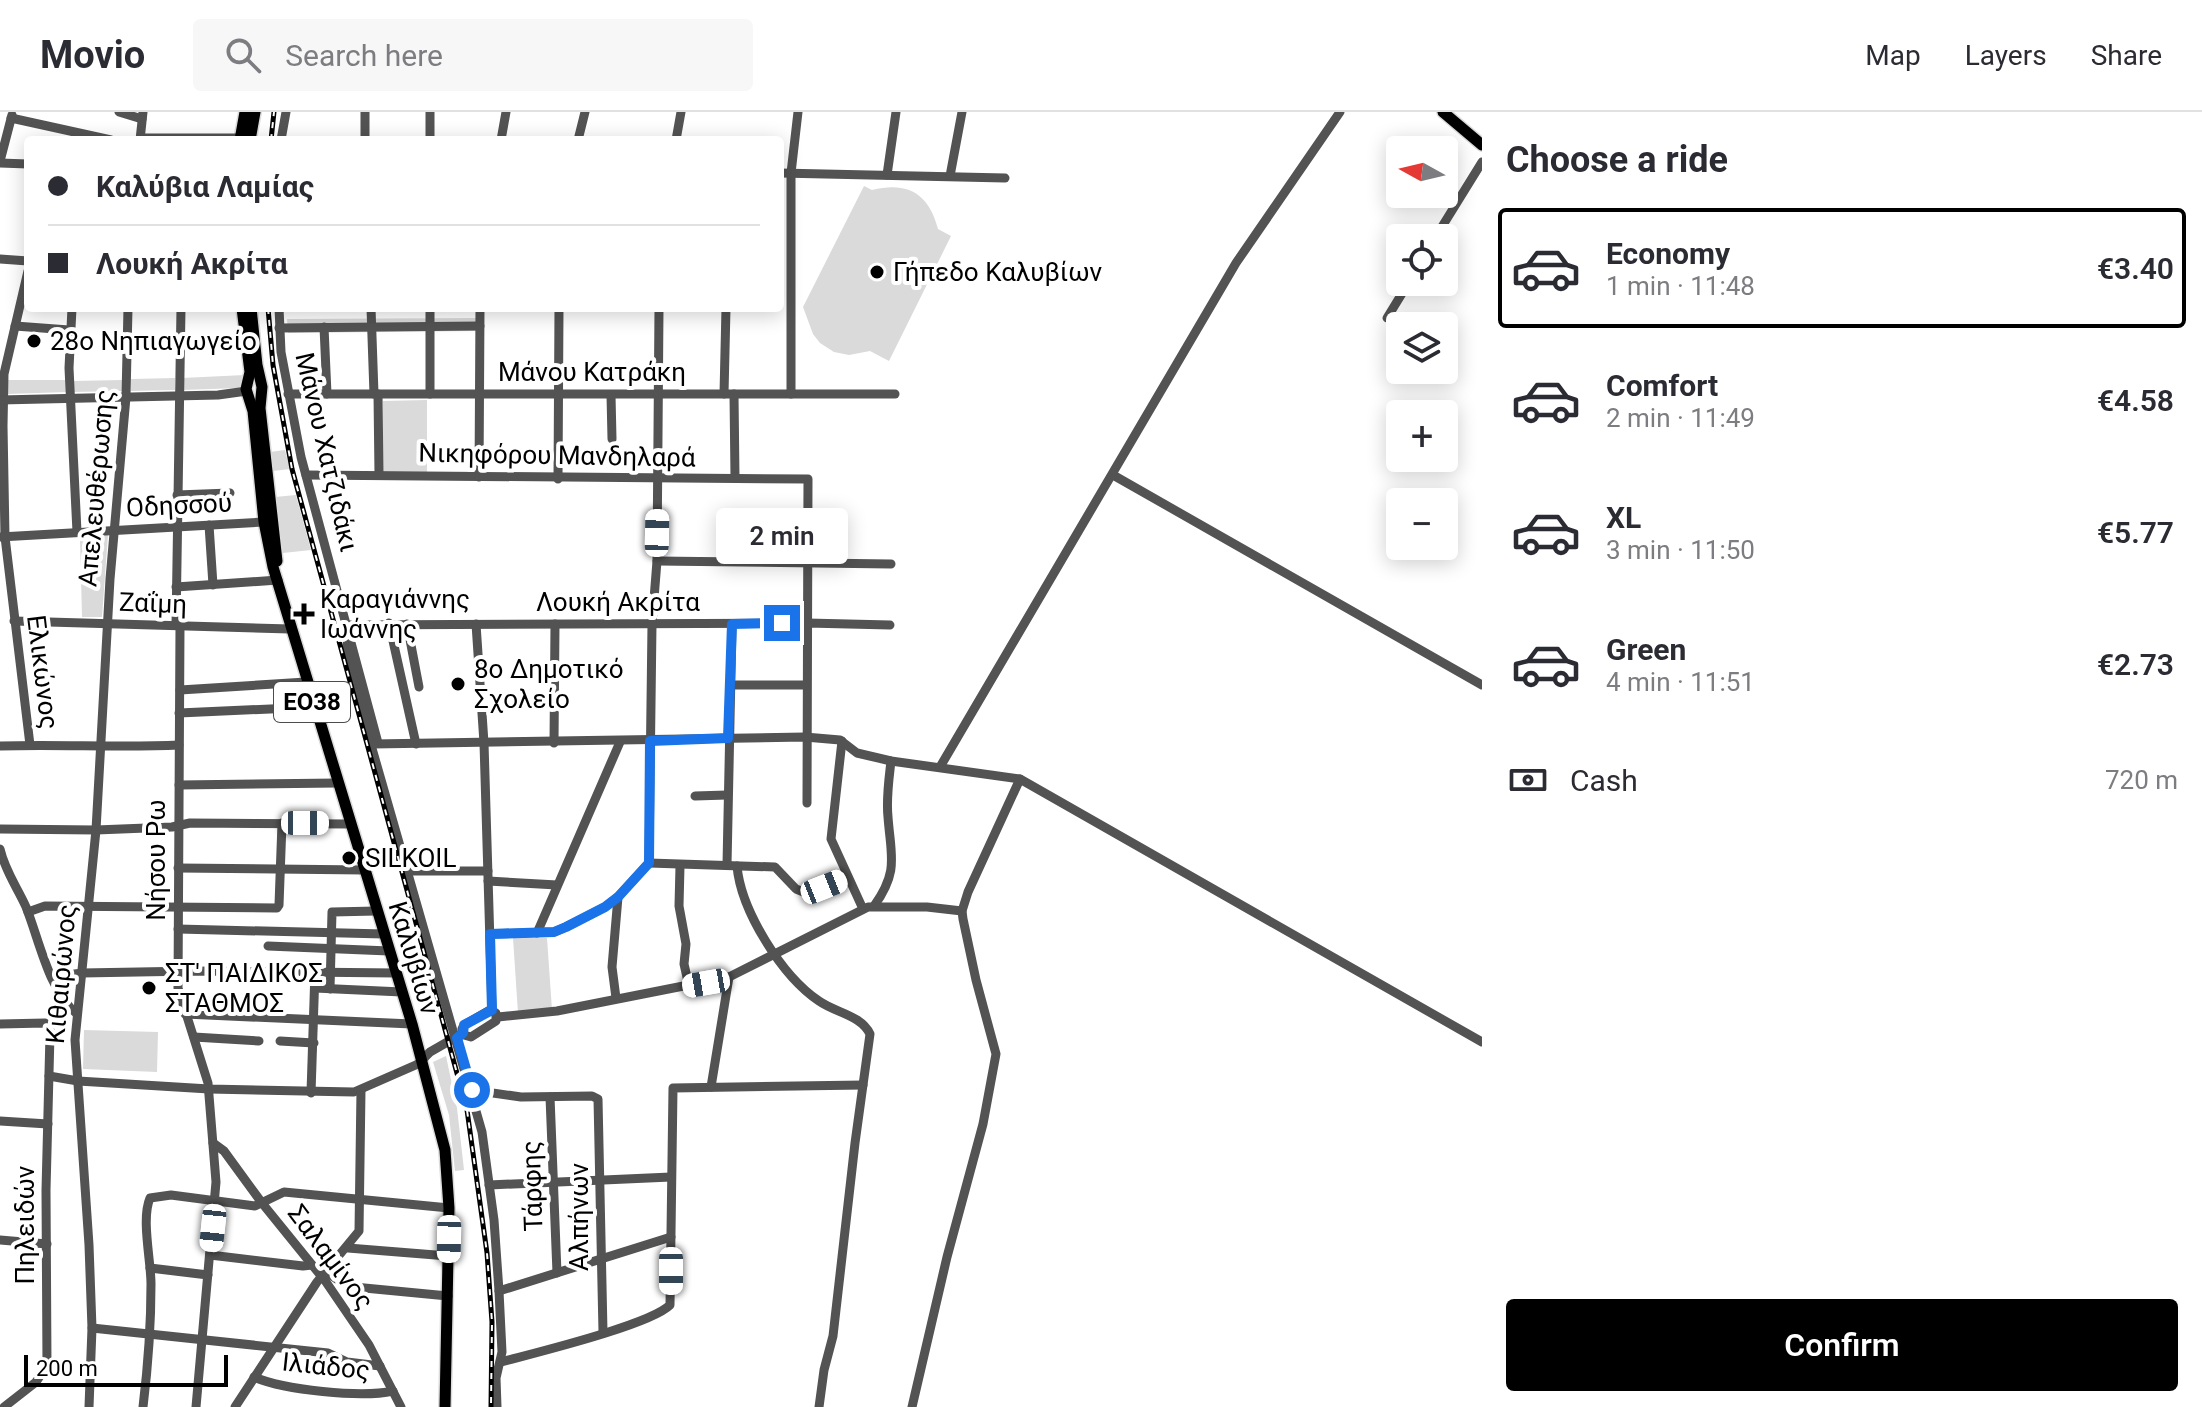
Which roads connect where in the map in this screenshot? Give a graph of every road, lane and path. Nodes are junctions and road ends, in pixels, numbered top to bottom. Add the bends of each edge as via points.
1 (119, 112) edge
2 (245, 112) edge
3 (255, 112) edge
4 (286, 112) edge
5 (365, 112) edge
6 (430, 112) edge
7 (506, 112) edge
8 (585, 112) edge
9 (681, 112) edge
10 (798, 112) edge
11 (896, 112) edge
12 (962, 112) edge
13 (1340, 112) edge
14 (1443, 112) edge
15 (12, 115) edge
16 (142, 115) edge
17 (95, 136) edge
18 (140, 136) edge
19 (244, 136) edge
20 (245, 136) edge
21 (282, 136) edge
22 (365, 136) edge
23 (430, 136) edge
24 (502, 136) edge
25 (579, 136) edge
26 (677, 136) edge
27 (1482, 145) edge
28 (0, 162) edge
29 (1482, 162) edge
30 (24, 164) edge
31 (785, 173) edge
32 (887, 175) junction
33 (950, 176) junction
34 (1005, 178) dead end
35 (1444, 224) edge
36 (0, 259) edge
37 (24, 261) edge
38 (24, 288) edge
39 (71, 312) edge
40 (128, 312) edge
41 (181, 312) edge
42 (242, 312) edge
43 (252, 312) edge
44 (279, 312) edge
45 (371, 312) edge
46 (430, 312) edge
47 (480, 312) edge
48 (559, 312) edge
49 (659, 312) edge
50 (726, 312) edge
51 (15, 326) junction
52 (430, 326) junction
53 (480, 326) junction
54 (324, 327) junction
55 (371, 327) junction
56 (279, 328) junction
57 (69, 330) junction
58 (262, 388) junction
59 (247, 389) junction
60 (288, 394) junction
61 (327, 394) junction
62 (376, 394) junction
63 (430, 394) junction
64 (659, 394) junction
65 (729, 394) junction
66 (791, 394) junction
67 (895, 394) dead end
68 (479, 395) junction
69 (558, 395) junction
70 (611, 395) junction
71 (178, 396) junction
72 (70, 397) junction
73 (126, 397) junction
74 (1, 400) edge
75 (612, 439) dead end
76 (306, 475) junction
77 (379, 475) junction
78 (1113, 475) junction
79 (479, 477) junction
80 (658, 478) junction
81 (735, 478) junction
82 (558, 479) junction
83 (230, 493) dead end
84 (177, 495) junction
85 (264, 522) junction
86 (209, 525) junction
87 (177, 527) junction
88 (115, 530) junction
89 (77, 532) junction
90 (3, 537) edge
91 (657, 561) junction
92 (809, 562) junction
93 (891, 564) dead end
94 (278, 580) junction
95 (213, 585) junction
96 (176, 587) junction
97 (14, 621) junction
98 (107, 623) junction
99 (389, 623) junction
100 (807, 623) junction
101 (407, 624) junction
102 (476, 624) junction
103 (555, 624) junction
104 (652, 624) junction
105 (732, 624) junction
106 (890, 625) dead end
107 (178, 626) junction
108 (290, 629) junction
109 (348, 629) junction
110 (306, 682) junction
111 (730, 685) junction
112 (805, 685) junction
113 (1482, 685) edge
114 (419, 687) dead end
115 (180, 690) junction
116 (314, 707) junction
117 (179, 713) junction
118 (805, 737) junction
119 (728, 738) junction
120 (650, 741) junction
121 (842, 741) junction
122 (620, 742) junction
123 (484, 743) junction
124 (554, 743) junction
125 (375, 744) junction
126 (416, 744) junction
127 (30, 745) junction
128 (102, 745) junction
129 (179, 745) junction
130 (0, 746) edge
131 (891, 761) junction
132 (940, 767) junction
133 (1020, 779) junction
134 (337, 783) junction
135 (179, 785) junction
136 (727, 795) junction
137 (695, 796) dead end
138 (807, 803) dead end
139 (282, 823) junction
140 (350, 824) junction
141 (178, 825) junction
142 (0, 829) edge
143 (96, 830) junction
144 (0, 849) edge
145 (649, 863) junction
146 (680, 866) junction
147 (732, 866) junction
148 (178, 868) junction
149 (282, 869) junction
150 (364, 870) junction
151 (405, 871) junction
152 (488, 876) junction
153 (848, 878) junction
154 (557, 885) junction
155 (618, 897) junction
156 (89, 906) junction
157 (874, 906) junction
158 (178, 908) junction
159 (863, 909) junction
160 (376, 911) junction
161 (962, 911) junction
162 (28, 912) junction
163 (178, 929) junction
164 (332, 933) junction
165 (537, 933) junction
166 (384, 934) junction
167 (490, 934) junction
168 (268, 946) dead end
169 (332, 948) junction
170 (389, 951) junction
171 (775, 953) junction
172 (315, 971) junction
173 (331, 972) junction
174 (82, 973) junction
175 (178, 973) junction
176 (396, 973) junction
177 (53, 977) junction
178 (729, 977) junction
179 (689, 986) junction
180 (315, 988) junction
181 (330, 989) junction
182 (402, 992) junction
183 (616, 998) junction
184 (77, 1014) junction
185 (185, 1014) junction
186 (495, 1014) junction
187 (315, 1020) junction
188 (0, 1024) edge
189 (412, 1024) junction
190 (460, 1036) junction
191 (194, 1037) junction
192 (1478, 1040) edge
193 (259, 1041) dead end
194 (280, 1041) dead end
195 (314, 1043) junction
196 (422, 1060) junction
197 (49, 1076) junction
198 (78, 1081) junction
199 (863, 1085) junction
200 (711, 1087) junction
201 (209, 1089) junction
202 (361, 1090) junction
203 (472, 1090) junction
204 (311, 1093) junction
205 (550, 1097) junction
206 (0, 1121) edge
207 (48, 1124) junction
208 (213, 1143) junction
209 (671, 1177) junction
210 (601, 1179) junction
211 (553, 1181) junction
212 (489, 1185) junction
213 (360, 1199) junction
214 (216, 1201) junction
215 (262, 1203) junction
216 (449, 1208) junction
217 (671, 1237) junction
218 (0, 1240) edge
219 (47, 1244) junction
220 (348, 1248) junction
221 (210, 1255) junction
222 (448, 1256) junction
223 (601, 1260) junction
224 (312, 1265) junction
225 (150, 1268) junction
226 (557, 1273) junction
227 (324, 1274) junction
228 (208, 1275) junction
229 (499, 1291) junction
230 (448, 1296) junction
231 (92, 1328) junction
232 (603, 1332) junction
233 (150, 1335) junction
234 (203, 1339) junction
235 (273, 1346) junction
236 (501, 1362) junction
237 (380, 1366) junction
238 (254, 1377) junction
239 (393, 1391) junction
240 (4, 1407) edge
241 (89, 1407) edge
242 (143, 1407) edge
243 (196, 1407) edge
244 (235, 1407) edge
245 (401, 1407) edge
246 (445, 1407) edge
247 (497, 1407) edge
248 (819, 1407) edge
249 (912, 1407) edge

1 - 16 street
2 - 19 main road
3 - 20 main road
4 - 21 street
5 - 22 street
6 - 23 street
7 - 24 street
8 - 25 street
9 - 26 street
10 - 31 street
11 - 32 street
12 - 33 street
13 - 78 street via 1236,263
14 - 27 main road
15 - 17 street
15 - 28 street
16 - 18 street
28 - 30 street
29 - 35 street
31 - 32 street
31 - 66 street
32 - 33 street
33 - 34 street
36 - 37 street
38 - 51 street, Ελικώνος
39 - 57 street
40 - 73 street, Απελευθέρωσης
41 - 71 street, Νήσου Ρω
42 - 59 main road, Καλυβίων / ΕΟ38
43 - 58 main road, Καλυβίων / ΕΟ38
44 - 56 street, Μάνου Χατζιδάκι
45 - 55 street
46 - 52 street
47 - 53 street
48 - 69 street
49 - 64 street
50 - 65 street
51 - 57 street
51 - 74 street, Ελικώνος
52 - 53 street
52 - 55 street
52 - 63 street
53 - 68 street
54 - 55 street
54 - 56 street
54 - 61 street
55 - 62 street
56 - 60 street, Μάνου Χατζιδάκι
57 - 72 street
58 - 59 main road via 256,397
58 - 94 main road, Καλυβίων / ΕΟ38
59 - 71 street
59 - 85 main road, Καλυβίων / ΕΟ38
60 - 61 street, Μάνου Κατράκη
60 - 76 street, Μάνου Χατζιδάκι
61 - 62 street, Μάνου Κατράκη
62 - 63 street, Μάνου Κατράκη
62 - 77 street
63 - 68 street, Μάνου Κατράκη
64 - 65 street, Μάνου Κατράκη
64 - 70 street, Μάνου Κατράκη
64 - 80 street
65 - 66 street, Μάνου Κατράκη
65 - 81 street
66 - 67 street, Μάνου Κατράκη
68 - 69 street, Μάνου Κατράκη
68 - 79 street
69 - 70 street, Μάνου Κατράκη
69 - 82 street
70 - 75 street
71 - 73 street
71 - 84 street, Νήσου Ρω
72 - 73 street
72 - 74 street
72 - 89 street
73 - 88 street, Απελευθέρωσης
74 - 90 street, Ελικώνος
76 - 77 street, Νικηφόρου Μανδηλαρά
76 - 109 street, Μάνου Χατζιδάκι
77 - 79 street, Νικηφόρου Μανδηλαρά
78 - 113 street
78 - 132 street
79 - 82 street, Νικηφόρου Μανδηλαρά
80 - 81 street, Νικηφόρου Μανδηλαρά
80 - 82 street, Νικηφόρου Μανδηλαρά
80 - 91 street
81 - 92 street, Νικηφόρου Μανδηλαρά via 808,479
83 - 84 street
84 - 87 street, Νήσου Ρω
85 - 86 street, Οδησσού
85 - 94 main road, Καλυβίων / ΕΟ38
86 - 87 street, Οδησσού
86 - 95 street
87 - 88 street, Οδησσού
87 - 96 street, Νήσου Ρω
88 - 89 street, Οδησσού
88 - 98 street, Απελευθέρωσης
89 - 90 street, Οδησσού
90 - 97 street, Ελικώνος
91 - 92 street
91 - 104 street
92 - 93 street
92 - 100 street
94 - 95 street
94 - 108 main road, Καλυβίων / ΕΟ38
95 - 96 street
96 - 107 street, Νήσου Ρω
97 - 98 street, Ζαΐμη
97 - 127 street, Ελικώνος
98 - 107 street, Ζαΐμη
98 - 128 street, Κιθαιρώνος
99 - 101 street, Λουκή Ακρίτα
99 - 109 street, Λουκή Ακρίτα
99 - 126 street
100 - 105 street, Λουκή Ακρίτα
100 - 106 street, Λουκή Ακρίτα
100 - 112 street
101 - 102 street, Λουκή Ακρίτα
101 - 114 street
102 - 103 street, Λουκή Ακρίτα
102 - 123 street
103 - 104 street, Λουκή Ακρίτα
103 - 124 street
104 - 105 street, Λουκή Ακρίτα
104 - 120 street
105 - 111 street
107 - 108 street, Ζαΐμη
107 - 115 street, Νήσου Ρω
108 - 110 main road, Καλυβίων / ΕΟ38
109 - 125 street, Μάνου Χατζιδάκι
110 - 115 street
110 - 116 main road, Καλυβίων / ΕΟ38
111 - 112 street
111 - 119 street
112 - 118 street
115 - 117 street, Νήσου Ρω
116 - 117 street
116 - 134 main road, Καλυβίων / ΕΟ38
117 - 129 street, Νήσου Ρω
118 - 119 street
118 - 121 street
118 - 138 street
119 - 120 street
119 - 136 street
120 - 122 street
120 - 145 street
121 - 131 street via 857,753
121 - 153 street via 831,839
122 - 124 street
122 - 154 street
123 - 124 street
123 - 126 street
123 - 152 street
125 - 126 street
125 - 151 street, Μάνου Χατζιδάκι
127 - 128 street
127 - 130 street
128 - 129 street
128 - 143 street, Κιθαιρώνος
129 - 135 street, Νήσου Ρω
131 - 132 street
131 - 157 street via 892,867
132 - 133 street
133 - 161 street
133 - 192 street
134 - 135 street
134 - 140 main road, Καλυβίων / ΕΟ38
135 - 141 street, Νήσου Ρω
136 - 137 street
136 - 147 street
139 - 140 street
139 - 141 street
139 - 149 street
140 - 150 main road, Καλυβίων / ΕΟ38
141 - 143 street
141 - 148 street, Νήσου Ρω
142 - 143 street
143 - 156 street, Κιθαιρώνος
144 - 162 street
145 - 146 street
145 - 155 street
146 - 147 street
146 - 179 street
147 - 153 street via 775,867 806,893
147 - 171 street
148 - 149 street
148 - 158 street, Νήσου Ρω
149 - 150 street
149 - 158 street via 277,908
150 - 160 main road, Καλυβίων / ΕΟ38
151 - 152 street
151 - 190 street, Μάνου Χατζιδάκι
152 - 154 street
152 - 167 street
153 - 159 street
154 - 165 street
155 - 165 street via 560,930
155 - 183 street via 612,974
156 - 158 street
156 - 162 street via 40,906
156 - 174 street, Κιθαιρώνος
157 - 159 street
157 - 161 street
158 - 163 street, Νήσου Ρω
159 - 171 street
160 - 164 street via 333,911
160 - 166 main road, Καλυβίων / ΕΟ38
161 - 249 street via 996,1054
162 - 177 street
163 - 164 street
163 - 175 street, Νήσου Ρω
164 - 166 street
164 - 169 street
165 - 167 street
166 - 170 main road, Καλυβίων / ΕΟ38
167 - 186 street
168 - 169 street
169 - 170 street
169 - 173 street
170 - 176 main road, Καλυβίων / ΕΟ38
171 - 178 street
171 - 199 street via 820,1002 869,1031
172 - 173 street
172 - 175 street
172 - 180 street
173 - 176 street
173 - 181 street
174 - 175 street
174 - 177 street
174 - 184 street, Κιθαιρώνος
175 - 185 street, Νήσου Ρω
176 - 182 main road, Καλυβίων / ΕΟ38
177 - 184 street
178 - 179 street
178 - 200 street
179 - 183 street
180 - 181 street
180 - 187 street
181 - 182 street
182 - 189 main road, Καλυβίων / ΕΟ38
183 - 186 street via 557,1011
184 - 198 street, Κιθαιρώνος
185 - 187 street
185 - 191 street, Νήσου Ρω
186 - 190 street via 464,1025
187 - 189 street
187 - 195 street
188 - 197 street, Πηλειδών via 48,1025
189 - 196 main road, Καλυβίων / ΕΟ38
190 - 196 street
190 - 203 street, Μάνου Χατζιδάκι
191 - 193 street
191 - 201 street, Νήσου Ρω
194 - 195 street
195 - 204 street
196 - 202 street
196 - 216 main road, Καλυβίων / ΕΟ38 via 445,1150
197 - 198 street
197 - 207 street, Πηλειδών
198 - 201 street
198 - 231 street, Κιθαιρώνος
199 - 200 street
199 - 248 street via 833,1336
200 - 209 street via 673,1088
201 - 204 street
201 - 208 street, Νήσου Ρω
202 - 204 street
202 - 213 street
203 - 205 street
203 - 212 street, Μάνου Χατζιδάκι
205 - 210 street, Αλπήνων via 592,1096 599,1101
205 - 211 street, Τάρφης
206 - 207 street
207 - 219 street, Πηλειδών
208 - 214 street, Νήσου Ρω
208 - 215 street, Σαλαμίνος
209 - 210 street
209 - 217 street
210 - 211 street
210 - 223 street, Αλπήνων
211 - 212 street
211 - 226 street, Τάρφης
212 - 229 street, Μάνου Χατζιδάκι
213 - 215 street via 281,1192
213 - 216 street
213 - 220 street via 359,1231
214 - 215 street
214 - 221 street, Νήσου Ρω
214 - 225 street via 150,1198
215 - 224 street, Σαλαμίνος
216 - 222 main road, Καλυβίων / ΕΟ38
217 - 223 street
217 - 232 street via 670,1303 661,1312
218 - 219 street
219 - 240 street, Πηλειδών via 47,1365 36,1382
220 - 222 street
220 - 227 street
221 - 224 street
221 - 228 street, Νήσου Ρω
222 - 230 main road, Καλυβίων / ΕΟ38
223 - 226 street
223 - 232 street, Αλπήνων
224 - 227 street, Σαλαμίνος
225 - 228 street
225 - 233 street
226 - 229 street
227 - 230 street via 354,1287
227 - 235 street
227 - 237 street, Σαλαμίνος
228 - 234 street, Νήσου Ρω
229 - 236 street, Μάνου Χατζιδάκι
230 - 246 main road, Καλυβίων / ΕΟ38
231 - 233 street
231 - 241 street, Κιθαιρώνος
232 - 236 street
233 - 234 street
233 - 242 street
234 - 235 street
234 - 243 street, Νήσου Ρω
235 - 237 street
235 - 238 street
236 - 247 street, Μάνου Χατζιδάκι
237 - 239 street, Σαλαμίνος
238 - 239 street, Ιλιάδος via 364,1395
238 - 244 street
239 - 245 street, Σαλαμίνος

